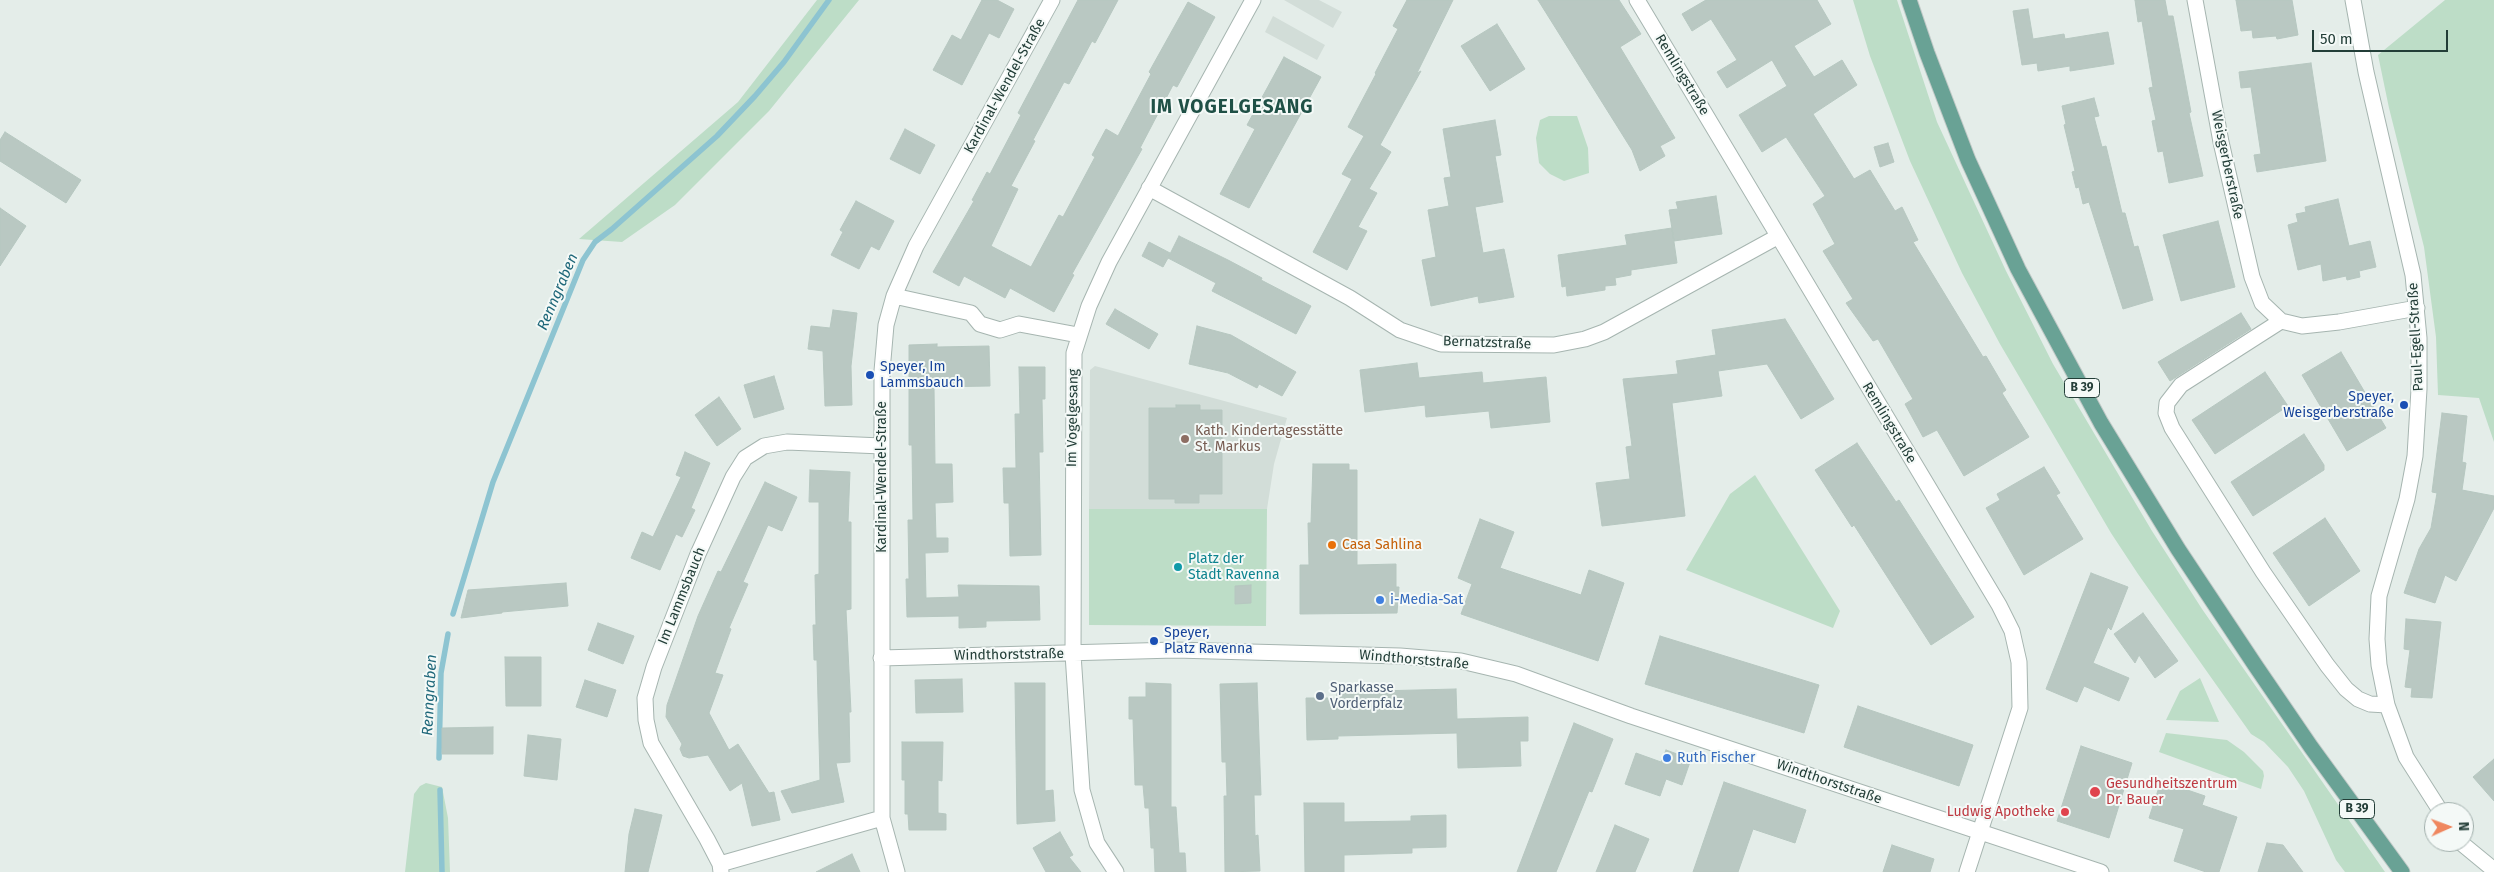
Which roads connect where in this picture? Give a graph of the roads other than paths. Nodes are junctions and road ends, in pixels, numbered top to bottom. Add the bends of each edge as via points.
1 (1052, 0) edge
2 (1253, 0) edge
3 (1637, 0) edge
4 (1909, 0) edge
5 (2195, 0) edge
6 (2353, 0) edge
7 (1149, 188) junction
8 (1777, 237) junction
9 (894, 296) junction
10 (2417, 308) junction
11 (2280, 322) junction
12 (1078, 335) junction
13 (882, 446) junction
14 (1073, 654) junction
15 (881, 658) junction
16 (2387, 705) junction
17 (2435, 802) edge
18 (882, 818) junction
19 (1980, 832) junction
20 (2472, 852) edge
21 (721, 868) edge
22 (2494, 870) edge
23 (897, 872) edge
24 (1116, 872) edge
25 (1967, 872) edge
26 (2101, 872) edge
27 (2402, 872) edge

1 - 9 street, Kardinal-Wendel-Straße via 916,246
2 - 7 street, Im Vogelgesang
3 - 8 street, Remlingstraße
4 - 27 main road, B 39 via 1968,160 2018,269 2101,423 2178,549 2255,665
5 - 11 street, Weisgerberstraße via 2208,80 2252,277 2262,303
6 - 10 street, Paul-Egell-Straße via 2366,72 2408,251
7 - 8 street, Bernatzstraße via 1350,298 1400,330 1441,344 1554,345 1585,339 1604,332
7 - 12 street, Im Vogelgesang via 1109,262
8 - 19 street, Remlingstraße via 2012,631 2019,662 2020,708
9 - 12 street via 971,313 980,324 1000,330 1019,324
9 - 13 street, Kardinal-Wendel-Straße via 886,325 882,371
10 - 11 street via 2314,325
10 - 16 street, Paul-Egell-Straße via 2419,388 2413,470 2380,596 2377,639
11 - 16 street via 2181,385 2167,402 2166,413 2172,428 2263,572 2326,665 2358,699
12 - 14 street, Im Vogelgesang via 1074,354
13 - 15 street, Kardinal-Wendel-Straße
13 - 21 street, Im Lammsbauch via 787,442 764,446 745,458 698,554 657,658 645,698 651,743
14 - 15 street, Windthorststraße
14 - 19 street, Windthorststraße via 1175,650 1400,656 1461,661 1516,674 1631,716
14 - 24 street, Im Vogelgesang via 1082,790 1098,843
15 - 18 street, Kardinal-Wendel-Straße
16 - 17 street, Paul-Egell-Straße via 2406,757
18 - 21 street, Im Lammsbauch
18 - 23 street, Kardinal-Wendel-Straße
19 - 25 street, Remlingstraße
19 - 26 street, Windthorststraße
20 - 22 street

